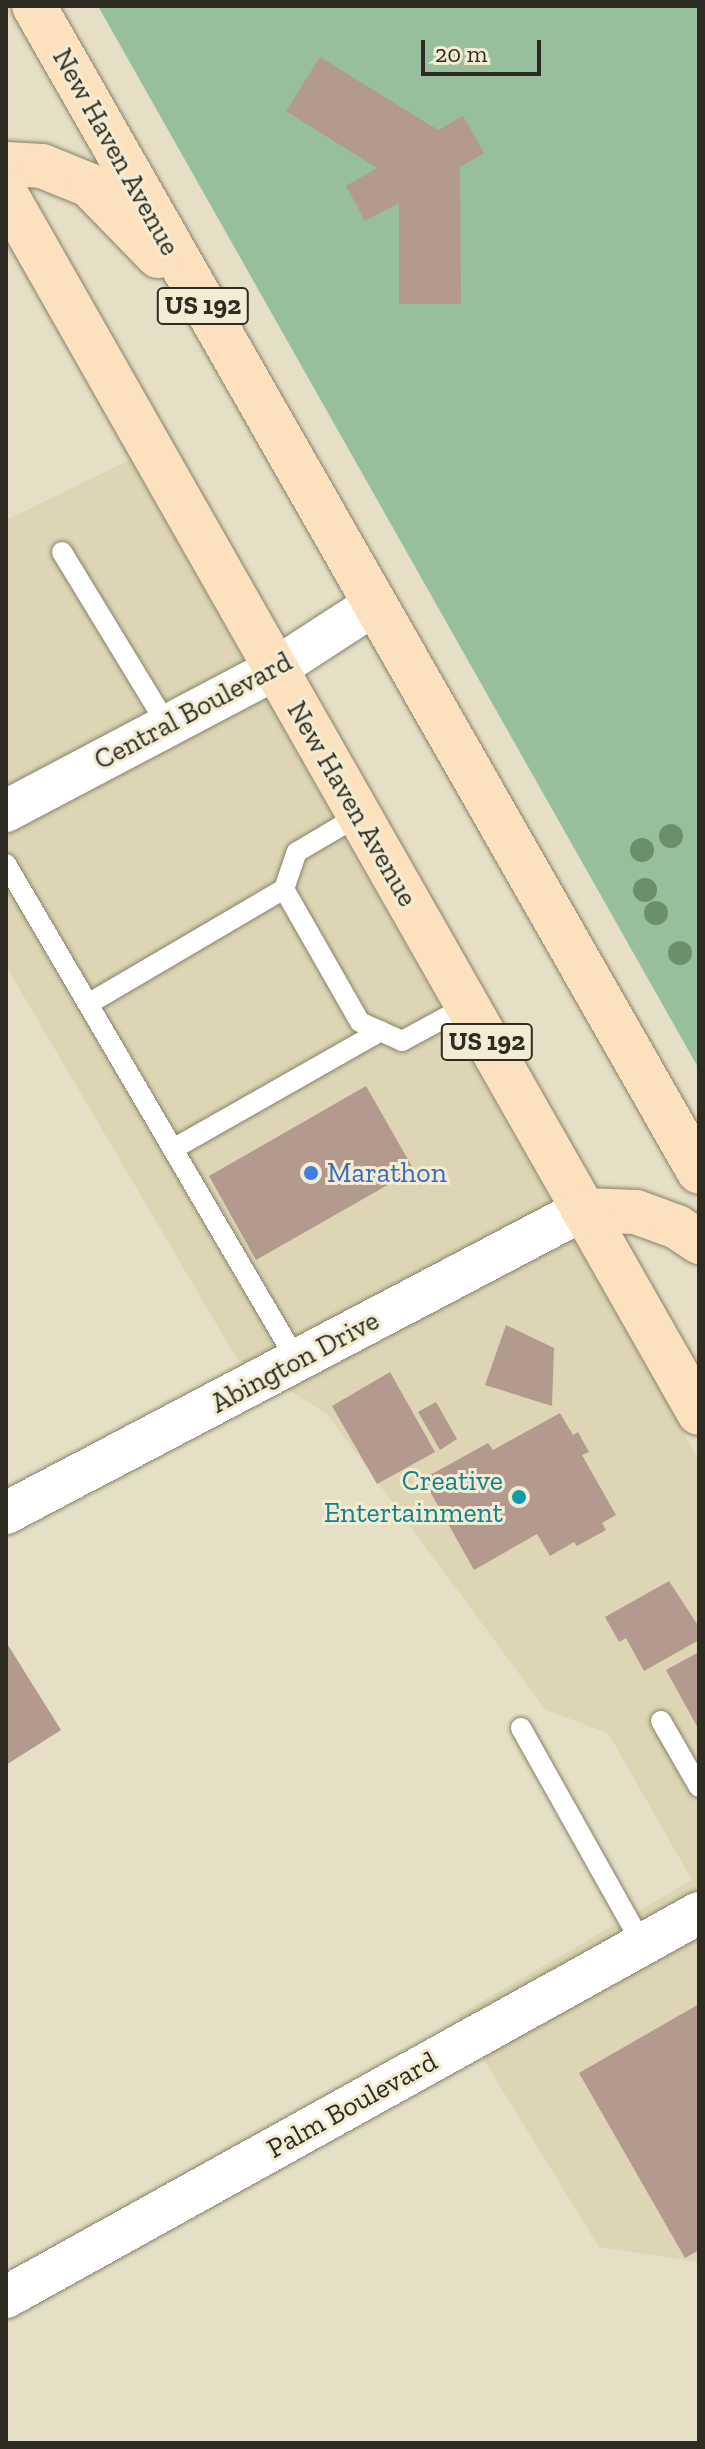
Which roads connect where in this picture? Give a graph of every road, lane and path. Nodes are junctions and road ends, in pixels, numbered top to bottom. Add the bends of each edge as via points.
1 (34, 6) edge
2 (6, 164) edge
3 (6, 194) edge
4 (199, 298) junction
5 (62, 552) dead end
6 (375, 604) junction
7 (275, 669) junction
8 (168, 726) junction
9 (6, 811) edge
10 (358, 816) junction
11 (6, 864) edge
12 (284, 889) junction
13 (88, 1004) junction
14 (467, 1006) junction
15 (381, 1031) junction
16 (173, 1149) junction
17 (699, 1172) edge
18 (583, 1210) junction
19 (699, 1242) edge
20 (297, 1361) junction
21 (699, 1413) edge
22 (6, 1513) edge
23 (661, 1721) dead end
24 (521, 1728) dead end
25 (699, 1787) edge
26 (699, 1913) edge
27 (642, 1944) junction
28 (6, 2297) edge

1 - 4 main road, New Haven Avenue / US 192
2 - 4 main road via 42,166 89,185
3 - 7 main road, New Haven Avenue / US 192
4 - 6 main road, New Haven Avenue / US 192
5 - 8 lane
6 - 7 street, Central Boulevard
6 - 17 main road, New Haven Avenue / US 192
7 - 8 street, Central Boulevard
7 - 10 main road, New Haven Avenue / US 192
8 - 9 street, Central Boulevard
10 - 12 lane via 297,852
10 - 14 main road, New Haven Avenue / US 192
11 - 13 lane
12 - 13 lane
12 - 15 lane via 360,1022
13 - 16 lane
14 - 15 lane via 402,1041
14 - 18 main road, New Haven Avenue / US 192
15 - 16 lane
16 - 20 lane
18 - 19 main road via 636,1212 677,1227
18 - 20 street, Abington Drive
18 - 21 main road, New Haven Avenue / US 192
20 - 22 street, Abington Drive
23 - 25 lane
24 - 27 lane
26 - 27 street, Palm Boulevard
27 - 28 street, Palm Boulevard

